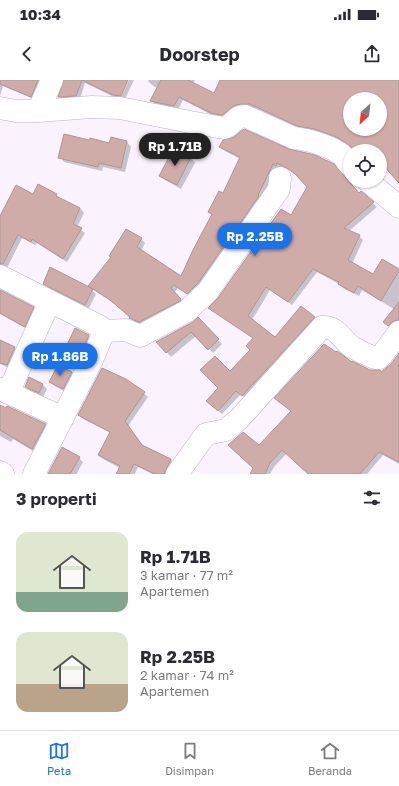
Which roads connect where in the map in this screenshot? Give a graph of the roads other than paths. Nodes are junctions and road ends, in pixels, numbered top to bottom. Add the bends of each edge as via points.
1 (52, 80) edge
2 (0, 108) edge
3 (38, 111) junction
4 (343, 156) edge
5 (280, 178) dead end
6 (376, 188) edge
7 (399, 208) edge
8 (0, 276) edge
9 (50, 301) junction
10 (102, 329) junction
11 (399, 332) edge
12 (4, 391) edge
13 (63, 418) junction
14 (0, 472) edge
15 (3, 474) edge
16 (34, 474) edge
17 (177, 474) edge

1 - 3 street
2 - 3 street
3 - 4 street via 92,107 120,108 224,128 237,118 245,116
5 - 10 street via 279,189 224,269 208,291 187,311 140,336 126,330
6 - 7 street
8 - 9 street
9 - 10 street
9 - 12 street
10 - 13 street via 92,360
11 - 17 street via 382,355 375,358 351,346 334,329 322,327 239,419 226,430 206,434
12 - 13 street
13 - 16 street
14 - 15 street

